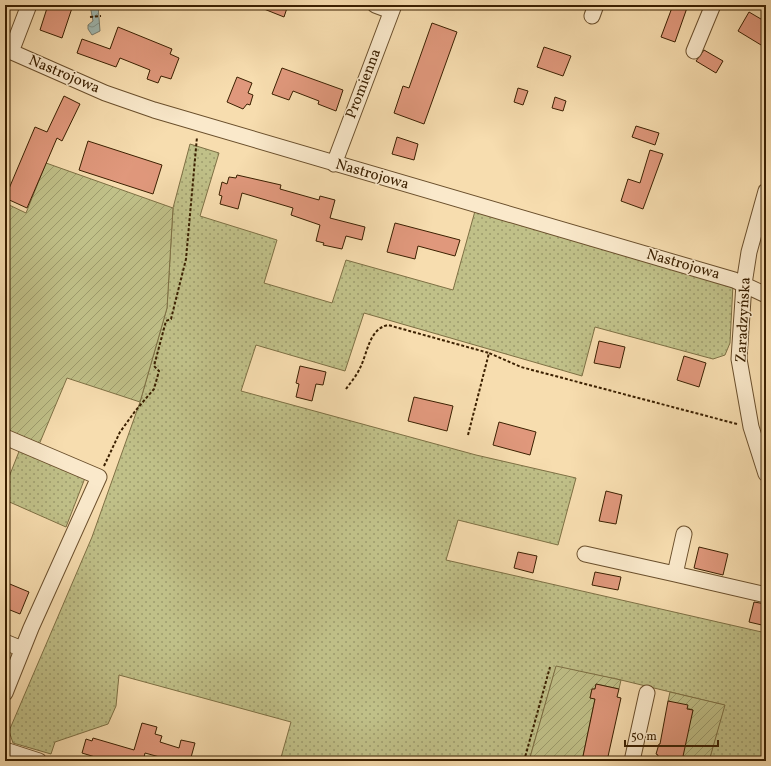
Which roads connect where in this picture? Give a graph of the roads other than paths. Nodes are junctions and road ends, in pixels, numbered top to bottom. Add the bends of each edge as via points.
1 (29, 5) edge
2 (375, 5) edge
3 (713, 5) edge
4 (392, 8) edge
5 (8, 50) edge
6 (694, 51) dead end
7 (334, 164) junction
8 (766, 191) edge
9 (744, 284) junction
10 (766, 295) edge
11 (5, 436) edge
12 (766, 474) edge
13 (684, 534) dead end
14 (585, 554) dead end
15 (675, 574) junction
16 (766, 595) edge
17 (5, 642) edge
18 (22, 649) junction
19 (647, 692) dead end
20 (5, 693) edge
21 (5, 750) edge
22 (39, 761) edge
23 (632, 761) edge

1 - 5 street
2 - 4 street
3 - 6 street
4 - 7 street, Promienna
5 - 7 street, Nastrojowa via 154,110
7 - 9 street, Nastrojowa
8 - 9 street, Zaradzyńska via 751,241
9 - 10 street, Nastrojowa
9 - 12 street, Zaradzyńska via 739,359 751,428
11 - 18 street via 99,477
13 - 15 street
14 - 15 street
15 - 16 street
17 - 18 street
18 - 20 street
19 - 23 street
21 - 22 street

